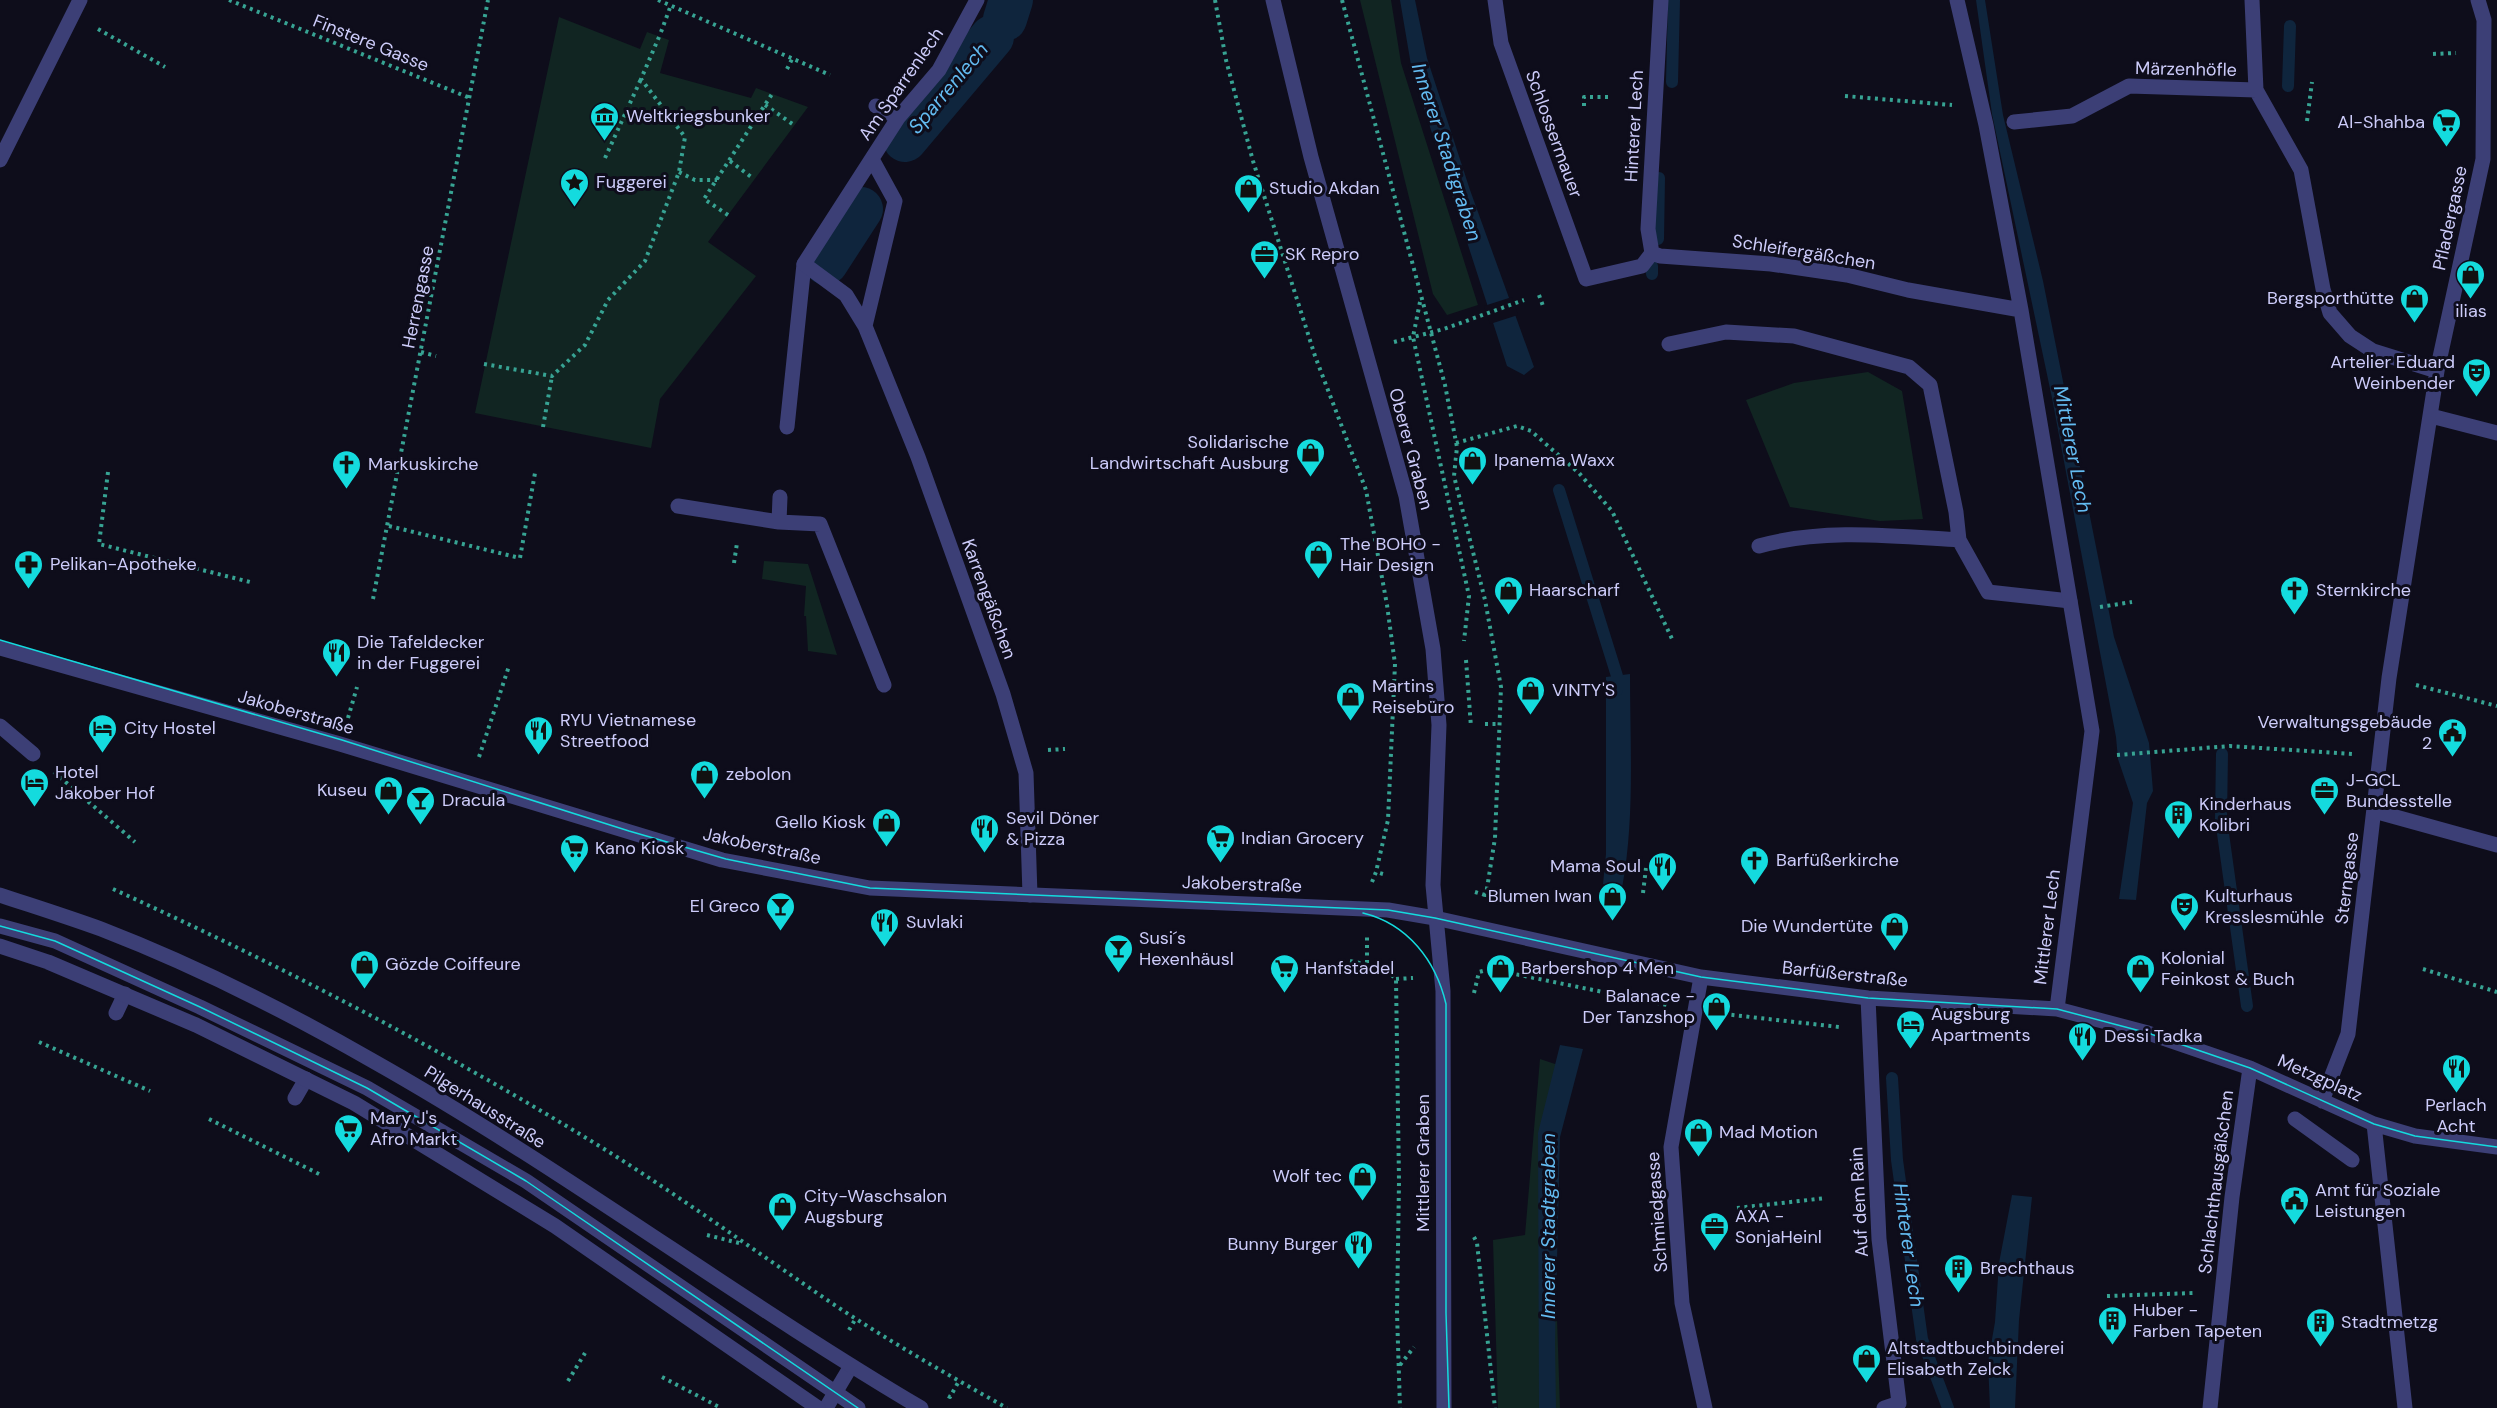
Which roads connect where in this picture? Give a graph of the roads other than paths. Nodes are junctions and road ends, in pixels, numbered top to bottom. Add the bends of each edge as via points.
1 (80, 0) edge
2 (976, 0) edge
3 (1273, 0) edge
4 (1495, 0) edge
5 (1661, 0) edge
6 (1957, 0) edge
7 (2252, 0) edge
8 (2478, 0) edge
9 (2256, 90) junction
10 (876, 106) dead end
11 (898, 118) junction
12 (1986, 125) junction
13 (0, 159) edge
14 (873, 159) junction
15 (1652, 253) junction
16 (804, 264) junction
17 (2021, 310) junction
18 (865, 326) junction
19 (1669, 344) dead end
20 (2437, 371) junction
21 (2431, 416) junction
22 (787, 427) dead end
23 (2497, 433) edge
24 (780, 497) dead end
25 (678, 506) dead end
26 (779, 522) junction
27 (1959, 540) junction
28 (1759, 546) dead end
29 (2070, 601) junction
30 (0, 648) edge
31 (884, 685) dead end
32 (0, 726) edge
33 (33, 754) road end
34 (2374, 811) junction
35 (2497, 844) edge
36 (0, 895) edge
37 (1030, 895) junction
38 (1435, 918) junction
39 (0, 926) edge
40 (0, 946) edge
41 (1701, 977) junction
42 (125, 994) junction
43 (1868, 998) junction
44 (2057, 1009) junction
45 (116, 1013) dead end
46 (2250, 1068) junction
47 (306, 1079) junction
48 (295, 1098) dead end
49 (2322, 1101) junction
50 (2295, 1119) dead end
51 (2374, 1124) junction
52 (2497, 1147) edge
53 (2352, 1160) dead end
54 (851, 1366) junction
55 (835, 1395) junction
56 (1891, 1405) edge
57 (818, 1408) edge
58 (826, 1408) edge
59 (858, 1408) edge
60 (921, 1408) edge
61 (1444, 1408) edge
62 (1705, 1408) edge
63 (2210, 1408) edge
64 (2404, 1408) edge

1 - 13 street
2 - 11 street, Am Sparrenlech via 939,70
3 - 38 street, Oberer Graben via 1311,157 1406,496 1433,649 1439,725
4 - 15 street, Schlossermauer via 1501,44 1586,279 1642,266
5 - 15 street, Hinterer Lech via 1648,229
6 - 12 street, Mittlerer Lech
7 - 9 street
8 - 20 street, Pfladergasse via 2484,20 2482,159
9 - 12 street, Märzenhöfle via 2129,86 2072,116
9 - 20 street via 2301,170 2330,313 2350,336 2373,351
10 - 11 street
11 - 14 street, Am Sparrenlech
12 - 17 street, Mittlerer Lech
14 - 16 street, Am Sparrenlech
14 - 18 street, Am Sparrenlech via 895,201
15 - 17 street, Schleifergäßchen via 1846,274 1908,290
16 - 18 street via 846,295
16 - 22 street
17 - 29 street, Mittlerer Lech
18 - 37 street, Karrengäßchen via 918,456 1003,694 1026,773
19 - 27 street via 1726,332 1794,336 1909,367 1930,385
20 - 21 street, Sterngasse
21 - 23 street
21 - 34 street, Sterngasse via 2389,678
24 - 26 street
25 - 26 street
26 - 31 street via 820,524
27 - 28 street via 1862,535 1781,540
27 - 29 street via 1988,592
29 - 44 street, Mittlerer Lech via 2092,731
30 - 37 street, Jakoberstraße via 722,860 870,888
32 - 33 street
34 - 35 street
34 - 49 street, Sterngasse via 2348,1034
36 - 54 street, Pilgerhausstraße via 101,929 206,974 373,1061 542,1164
37 - 38 street, Jakoberstraße via 1388,910
38 - 41 street, Barfüßerstraße
38 - 61 street, Mittlerer Graben via 1443,990
39 - 55 street via 55,941 367,1088 526,1181
40 - 42 street
41 - 43 street, Barfüßerstraße
41 - 62 street, Schmiedgasse via 1671,1147 1682,1303
42 - 45 street
42 - 47 street
43 - 44 street, Barfüßerstraße
43 - 56 street, Auf dem Rain
44 - 46 street, Barfüßerstraße via 2148,1033
46 - 49 street, Metzgplatz
46 - 63 street, Schlachthausgäßchen
47 - 48 street
47 - 57 street via 354,1103 555,1226
49 - 51 street, Metzgplatz
50 - 53 street
51 - 52 street, Metzgplatz via 2415,1136
51 - 64 street
54 - 55 street
54 - 60 street, Pilgerhausstraße
55 - 58 street
55 - 59 street

